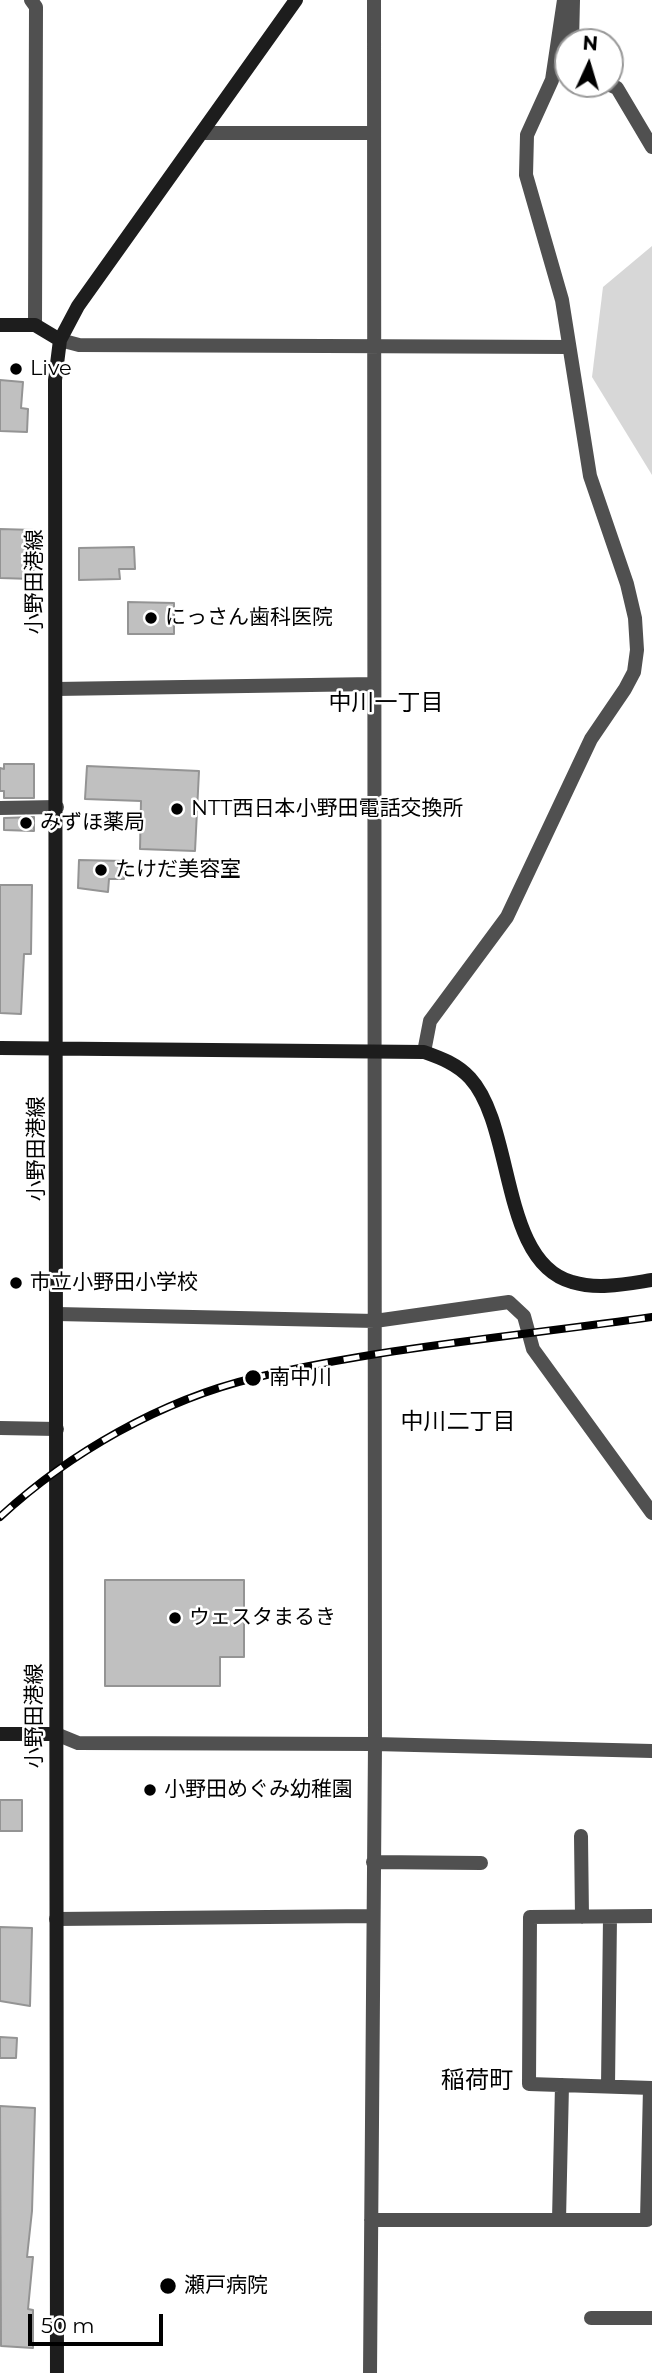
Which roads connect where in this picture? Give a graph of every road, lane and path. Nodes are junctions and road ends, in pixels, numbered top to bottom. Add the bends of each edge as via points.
1 (31, 0) edge
2 (296, 0) edge
3 (374, 0) edge
4 (564, 0) edge
5 (573, 0) edge
6 (572, 28) edge
7 (623, 98) edge
8 (202, 133) junction
9 (374, 133) junction
10 (652, 147) edge
11 (0, 325) edge
12 (35, 325) junction
13 (60, 340) junction
14 (374, 347) junction
15 (569, 347) junction
16 (374, 684) junction
17 (56, 690) junction
18 (57, 807) junction
19 (0, 808) edge
20 (0, 1048) edge
21 (58, 1048) junction
22 (374, 1052) junction
23 (424, 1052) junction
24 (652, 1280) edge
25 (57, 1314) junction
26 (375, 1321) junction
27 (0, 1428) edge
28 (57, 1429) junction
29 (652, 1513) edge
30 (0, 1734) edge
31 (56, 1734) junction
32 (375, 1744) junction
33 (652, 1751) edge
34 (581, 1836) dead end
35 (373, 1862) junction
36 (481, 1863) dead end
37 (373, 1916) junction
38 (652, 1916) edge
39 (582, 1917) junction
40 (610, 1917) junction
41 (56, 1919) junction
42 (562, 2085) junction
43 (608, 2086) junction
44 (651, 2088) edge
45 (371, 2220) junction
46 (559, 2220) junction
47 (591, 2318) dead end
48 (652, 2318) edge
49 (57, 2373) edge
50 (370, 2373) edge

1 - 12 street via 36,7
2 - 8 main road, 小野田港線
3 - 9 street
4 - 15 street via 552,80 527,135 525,153 526,175 562,300
5 - 6 street
7 - 10 street
8 - 9 street
8 - 13 main road, 小野田港線 via 78,306
9 - 14 street
11 - 12 main road
12 - 13 main road
13 - 14 street via 79,345
13 - 17 main road, 小野田港線 via 55,380
14 - 15 street
14 - 16 street
15 - 23 street via 590,476 635,618 634,672 592,739 507,917 430,1021
16 - 17 street
16 - 22 street
17 - 18 main road, 小野田港線
18 - 19 street
18 - 21 main road, 小野田港線
20 - 21 main road
21 - 22 main road
21 - 25 main road, 小野田港線
22 - 23 main road
22 - 26 street
23 - 24 main road via 459,1069 480,1094 492,1120 523,1233 549,1269 569,1282 594,1286
25 - 26 street
25 - 28 main road, 小野田港線
26 - 29 street via 509,1302 524,1316 533,1349
26 - 32 street
27 - 28 street
28 - 31 main road, 小野田港線
30 - 31 main road
31 - 32 street via 78,1743
31 - 41 main road, 小野田港線
32 - 33 street
32 - 35 street
34 - 39 street
35 - 36 street
35 - 37 street
37 - 41 street
37 - 45 street
38 - 40 street
39 - 40 street
39 - 42 street via 530,1917 529,2084
40 - 43 street
41 - 49 main road, 小野田港線
42 - 43 street
42 - 46 street
43 - 44 street
44 - 46 street via 647,2220
45 - 46 street
45 - 50 street
47 - 48 street

